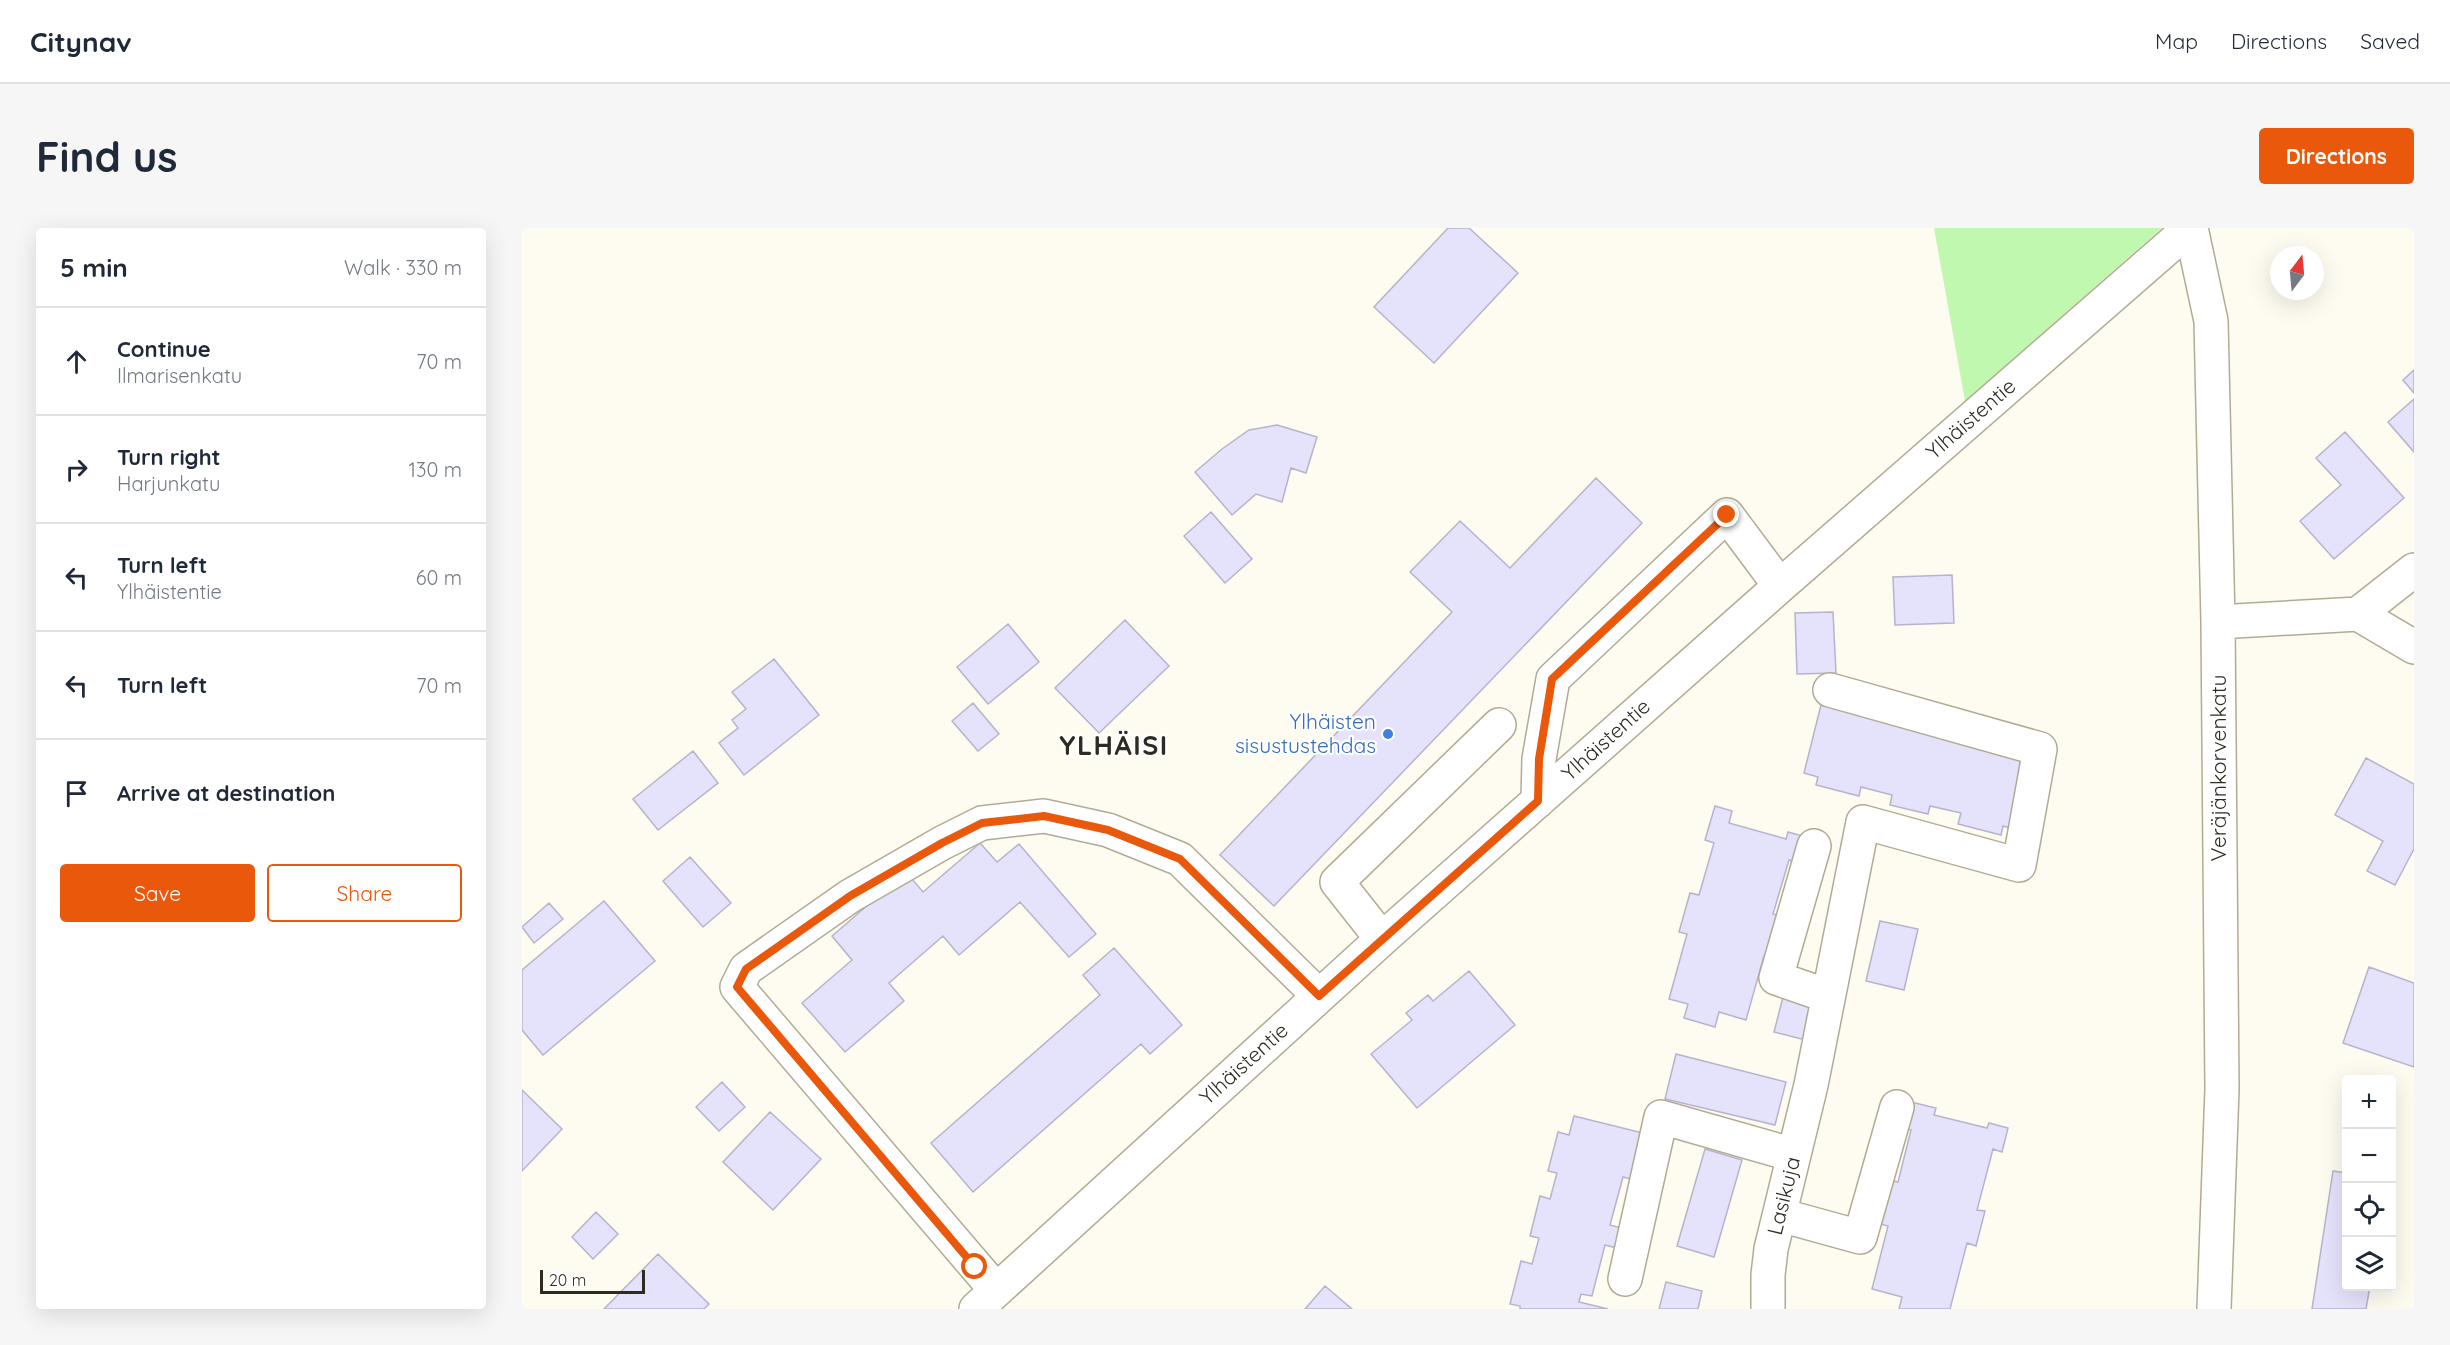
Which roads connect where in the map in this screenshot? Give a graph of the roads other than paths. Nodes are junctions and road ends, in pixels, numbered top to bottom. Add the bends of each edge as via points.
1 (2190, 228) edge
2 (2414, 570) edge
3 (1780, 586) junction
4 (2358, 614) junction
5 (2218, 622) junction
6 (2414, 647) edge
7 (1830, 690) dead end
8 (1499, 724) dead end
9 (1538, 801) junction
10 (1814, 846) dead end
11 (1382, 939) junction
12 (1319, 996) junction
13 (1828, 996) junction
14 (1897, 1107) dead end
15 (1794, 1155) junction
16 (1780, 1215) junction
17 (1625, 1279) dead end
18 (986, 1299) edge
19 (1768, 1309) edge
20 (2214, 1309) edge

1 - 3 street, Ylhäistentie
1 - 5 street, Veräjänkorvenkatu via 2211,321
2 - 4 street
3 - 9 street, Ylhäistentie
3 - 9 street via 1727,515 1552,679 1539,759
4 - 5 street
4 - 6 street
5 - 20 street, Veräjänkorvenkatu via 2222,1089
7 - 13 street, Lasikuja via 2040,749 2019,864 1863,822
8 - 11 street via 1337,882
9 - 11 street, Ylhäistentie
10 - 13 street via 1776,978
11 - 12 street, Ylhäistentie
12 - 18 street, Ylhäistentie
12 - 18 street via 1180,859 1108,830 1044,816 982,823 942,843 850,896 746,969 737,987
13 - 15 street, Lasikuja
14 - 16 street via 1860,1237
15 - 16 street, Lasikuja
15 - 17 street via 1661,1117
16 - 19 street, Lasikuja via 1768,1275

